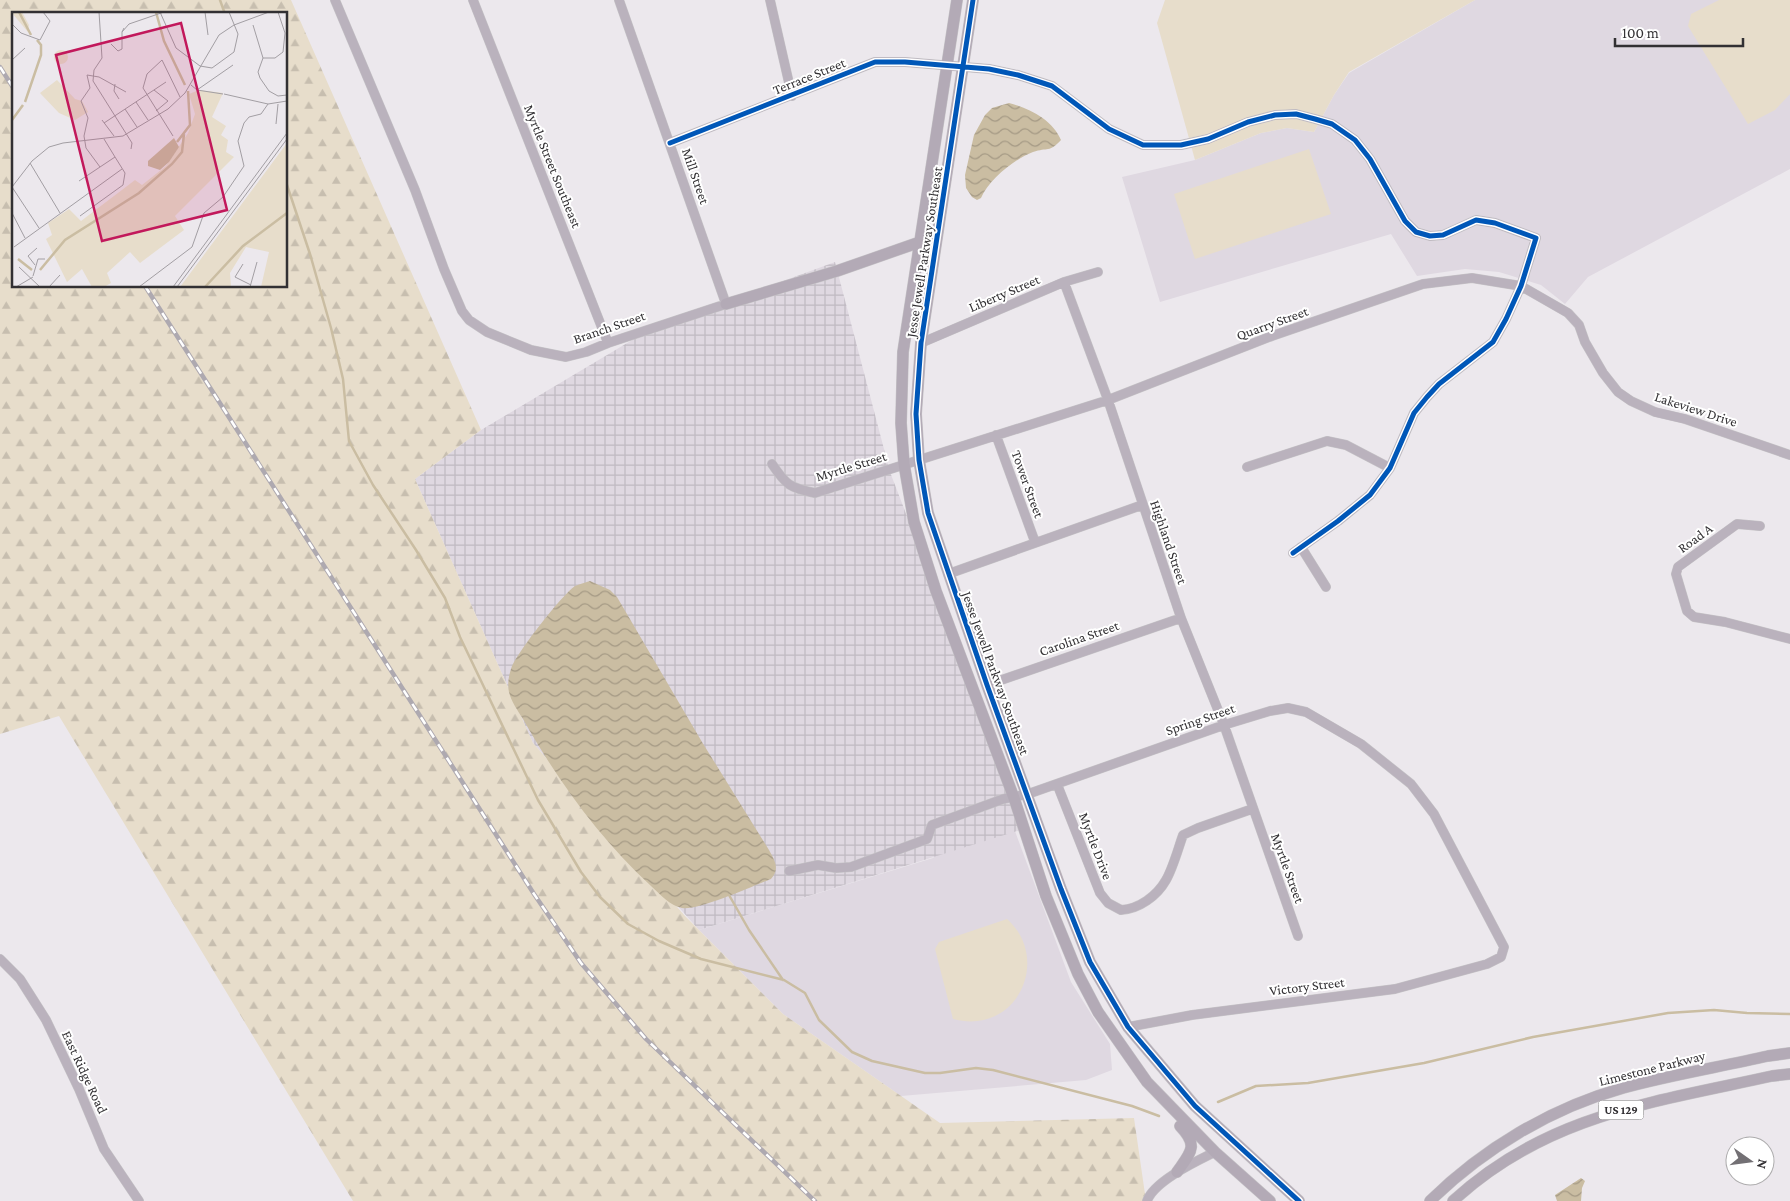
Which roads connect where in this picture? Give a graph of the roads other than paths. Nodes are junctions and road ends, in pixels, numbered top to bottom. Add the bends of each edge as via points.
1 (335, 0) edge
2 (473, 0) edge
3 (619, 0) edge
4 (770, 0) edge
5 (957, 0) edge
6 (973, 0) edge
7 (945, 66) junction
8 (963, 68) junction
9 (792, 96) junction
10 (670, 143) junction
11 (920, 242) junction
12 (1098, 272) dead end
13 (1064, 282) junction
14 (1521, 286) junction
15 (726, 304) junction
16 (608, 343) junction
17 (921, 344) junction
18 (1603, 373) joint
19 (1108, 400) junction
20 (996, 435) junction
21 (1790, 455) edge
22 (919, 460) junction
23 (772, 464) dead end
24 (904, 464) junction
25 (1247, 467) dead end
26 (1390, 468) junction
27 (1142, 505) junction
28 (1760, 526) dead end
29 (1035, 542) junction
30 (1301, 547) junction
31 (1293, 553) dead end
32 (948, 574) junction
33 (1326, 587) dead end
34 (1181, 618) junction
35 (1790, 639) edge
36 (987, 685) junction
37 (1224, 725) junction
38 (1057, 784) junction
39 (1028, 794) junction
40 (1014, 798) junction
41 (1252, 809) junction
42 (788, 871) dead end
43 (1298, 936) dead end
44 (0, 959) edge
45 (1487, 964) joint
46 (1128, 1027) junction
47 (1790, 1054) edge
48 (1790, 1074) edge
49 (1165, 1102) junction
50 (1215, 1152) junction
51 (1177, 1172) junction
52 (1149, 1199) edge
53 (139, 1201) edge
54 (1270, 1201) edge
55 (1300, 1201) edge
56 (1430, 1201) edge
57 (1453, 1201) edge

1 - 16 street, Branch Street via 444,269 469,320 487,332 531,350 566,356
2 - 16 street, Myrtle Street Southeast
3 - 10 street, Mill Street
4 - 9 street
5 - 7 main road, Jesse Jewell Parkway Southeast
6 - 8 main road, Jesse Jewell Parkway Southeast
7 - 8 street, Terrace Street
7 - 9 street, Terrace Street via 875,62
7 - 11 main road, Jesse Jewell Parkway Southeast
8 - 14 street, Terrace Street via 989,69 1052,86 1109,129 1142,144 1181,145 1275,115 1296,114 1332,124 1355,140 1370,159 1405,220 1416,232 1443,235 1476,220 1495,223 1536,238
8 - 17 main road, Jesse Jewell Parkway Southeast
9 - 10 street, Terrace Street
10 - 15 street, Mill Street
11 - 15 main road, Branch Street
11 - 24 main road, Jesse Jewell Parkway Southeast via 903,352 901,423
12 - 13 street, Liberty Street
13 - 17 street, Liberty Street
13 - 19 street, Highland Street
14 - 18 street, Quarry Street via 1568,313 1579,325
14 - 19 street, Quarry Street via 1472,278 1423,284 1272,336
14 - 26 street via 1493,342 1439,384 1414,413
15 - 16 street, Branch Street
17 - 22 main road, Jesse Jewell Parkway Southeast via 916,414
18 - 21 street, Lakeview Drive via 1618,392 1655,412
19 - 20 street, Quarry Street
19 - 27 street, Highland Street
20 - 22 street, Quarry Street
20 - 29 street, Tower Street
22 - 24 street, Myrtle Street
22 - 32 main road, Jesse Jewell Parkway Southeast via 928,513
23 - 24 street, Myrtle Street via 784,482 798,490 816,493
24 - 40 main road, Jesse Jewell Parkway Southeast via 914,522 936,591
25 - 26 street via 1327,441 1346,445
26 - 30 street via 1370,495
27 - 29 street
27 - 34 street, Highland Street
28 - 35 street, Road A via 1737,524 1678,567 1676,574 1687,611 1694,617
29 - 32 street
30 - 31 street
30 - 33 street
32 - 36 main road, Jesse Jewell Parkway Southeast
34 - 36 street, Carolina Street
34 - 37 street, Highland Street
36 - 39 main road, Jesse Jewell Parkway Southeast
37 - 38 street, Spring Street
37 - 41 street, Highland Street
37 - 45 street, Spring Street via 1288,708 1306,712 1361,744 1411,784 1434,814 1504,947 1501,957
38 - 39 street, Spring Street
38 - 41 street, Myrtle Drive via 1100,893 1108,903 1121,910 1139,906 1158,890 1166,880 1184,836
39 - 40 street, Spring Street
39 - 46 main road, Jesse Jewell Parkway Southeast via 1090,962
40 - 42 street, Spring Street via 932,825 927,839 851,867 818,865
40 - 49 main road, Jesse Jewell Parkway Southeast via 1046,896 1078,974 1120,1045 1146,1082
41 - 43 street, Myrtle Street
44 - 53 street, East Ridge Road via 20,979 46,1020 104,1149
45 - 46 street, Victory Street via 1395,989 1192,1015
46 - 55 main road, Jesse Jewell Parkway Southeast via 1195,1106
47 - 56 main road, Limestone Parkway / US 129 via 1623,1088 1580,1104 1518,1134 1477,1160
48 - 57 main road, US 129 via 1586,1120 1519,1152
49 - 50 main road, Jesse Jewell Parkway Southeast
49 - 51 main road via 1169,1114 1191,1140 1189,1156
50 - 51 street
50 - 54 main road, Jesse Jewell Parkway Southeast
51 - 52 street

